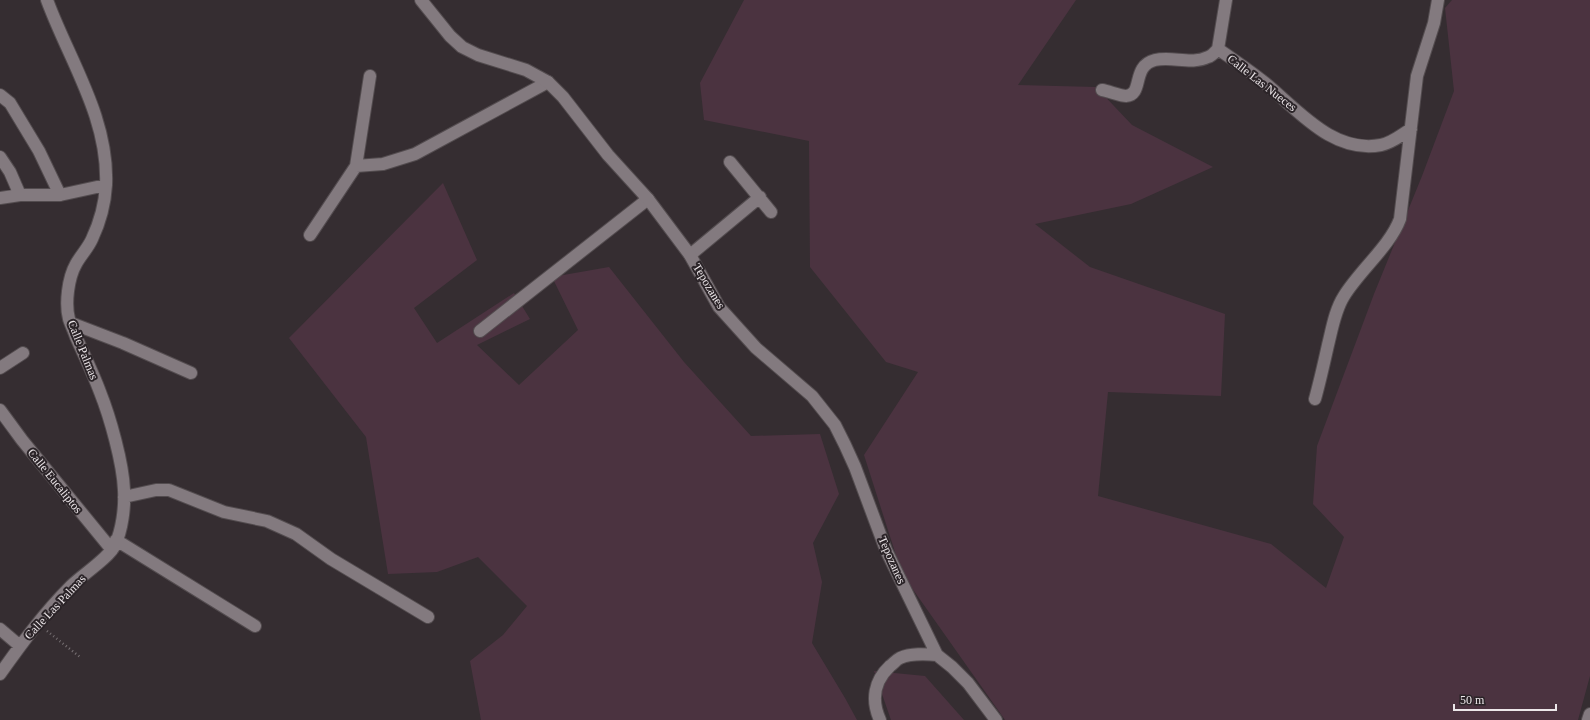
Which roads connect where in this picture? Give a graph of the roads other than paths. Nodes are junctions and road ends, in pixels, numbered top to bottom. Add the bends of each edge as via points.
1 (47, 0) edge
2 (421, 0) edge
3 (1226, 0) edge
4 (1438, 0) edge
5 (1218, 49) junction
6 (370, 76) dead end
7 (548, 82) junction
8 (1102, 90) dead end
9 (0, 95) edge
10 (1410, 129) junction
11 (0, 157) edge
12 (730, 162) dead end
13 (356, 166) junction
14 (106, 185) junction
15 (20, 195) junction
16 (60, 195) junction
17 (760, 197) junction
18 (0, 198) edge
19 (648, 199) junction
20 (771, 212) dead end
21 (310, 235) dead end
22 (690, 255) junction
23 (71, 324) junction
24 (480, 331) dead end
25 (23, 352) dead end
26 (0, 368) edge
27 (191, 373) dead end
28 (1315, 399) dead end
29 (0, 410) edge
30 (124, 497) junction
31 (114, 545) junction
32 (428, 617) dead end
33 (256, 626) dead end
34 (0, 629) edge
35 (20, 646) junction
36 (937, 655) junction
37 (0, 674) edge
38 (1590, 714) edge
39 (880, 720) edge
40 (996, 720) edge
41 (1588, 720) edge

1 - 14 street, Calle Palmas via 80,73 99,128 105,160
2 - 7 street, Tepozanes via 462,47 478,55 526,70
3 - 5 street
4 - 10 street via 1434,23 1417,76
5 - 8 street, Calle Las Nueces via 1208,57 1194,60 1156,60 1148,63 1140,71 1136,89 1126,96
5 - 10 street, Calle Las Nueces via 1264,82 1325,134 1349,144 1380,145
6 - 13 street
7 - 13 street via 415,154 383,164
7 - 19 street, Tepozanes via 563,96 608,155
9 - 16 street via 10,103 39,151
10 - 28 street via 1397,228 1352,283 1343,298 1333,322
11 - 15 street
12 - 17 street
13 - 21 street
14 - 16 street
14 - 23 street, Calle Palmas via 102,214 92,240 75,266 67,294
15 - 16 street
15 - 18 street
17 - 20 street
17 - 22 street
19 - 22 street, Tepozanes
19 - 24 street
22 - 36 street, Tepozanes via 719,307 756,348 812,396 835,425 855,467 886,550
23 - 27 street via 123,343
23 - 30 street, Calle Palmas via 101,393 119,457
25 - 26 street
29 - 31 street, Calle Eucaliptos via 22,440
30 - 31 street, Calle Palmas via 121,526
30 - 32 street via 169,490 224,512 267,521 296,534 331,559
31 - 33 street, Calle Eucaliptos
31 - 35 street, Calle Las Palmas via 71,586
34 - 35 street
35 - 37 street, Calle Las Palmas
36 - 39 street via 899,658 886,670 878,682 874,697
36 - 40 street via 968,683
38 - 41 street

